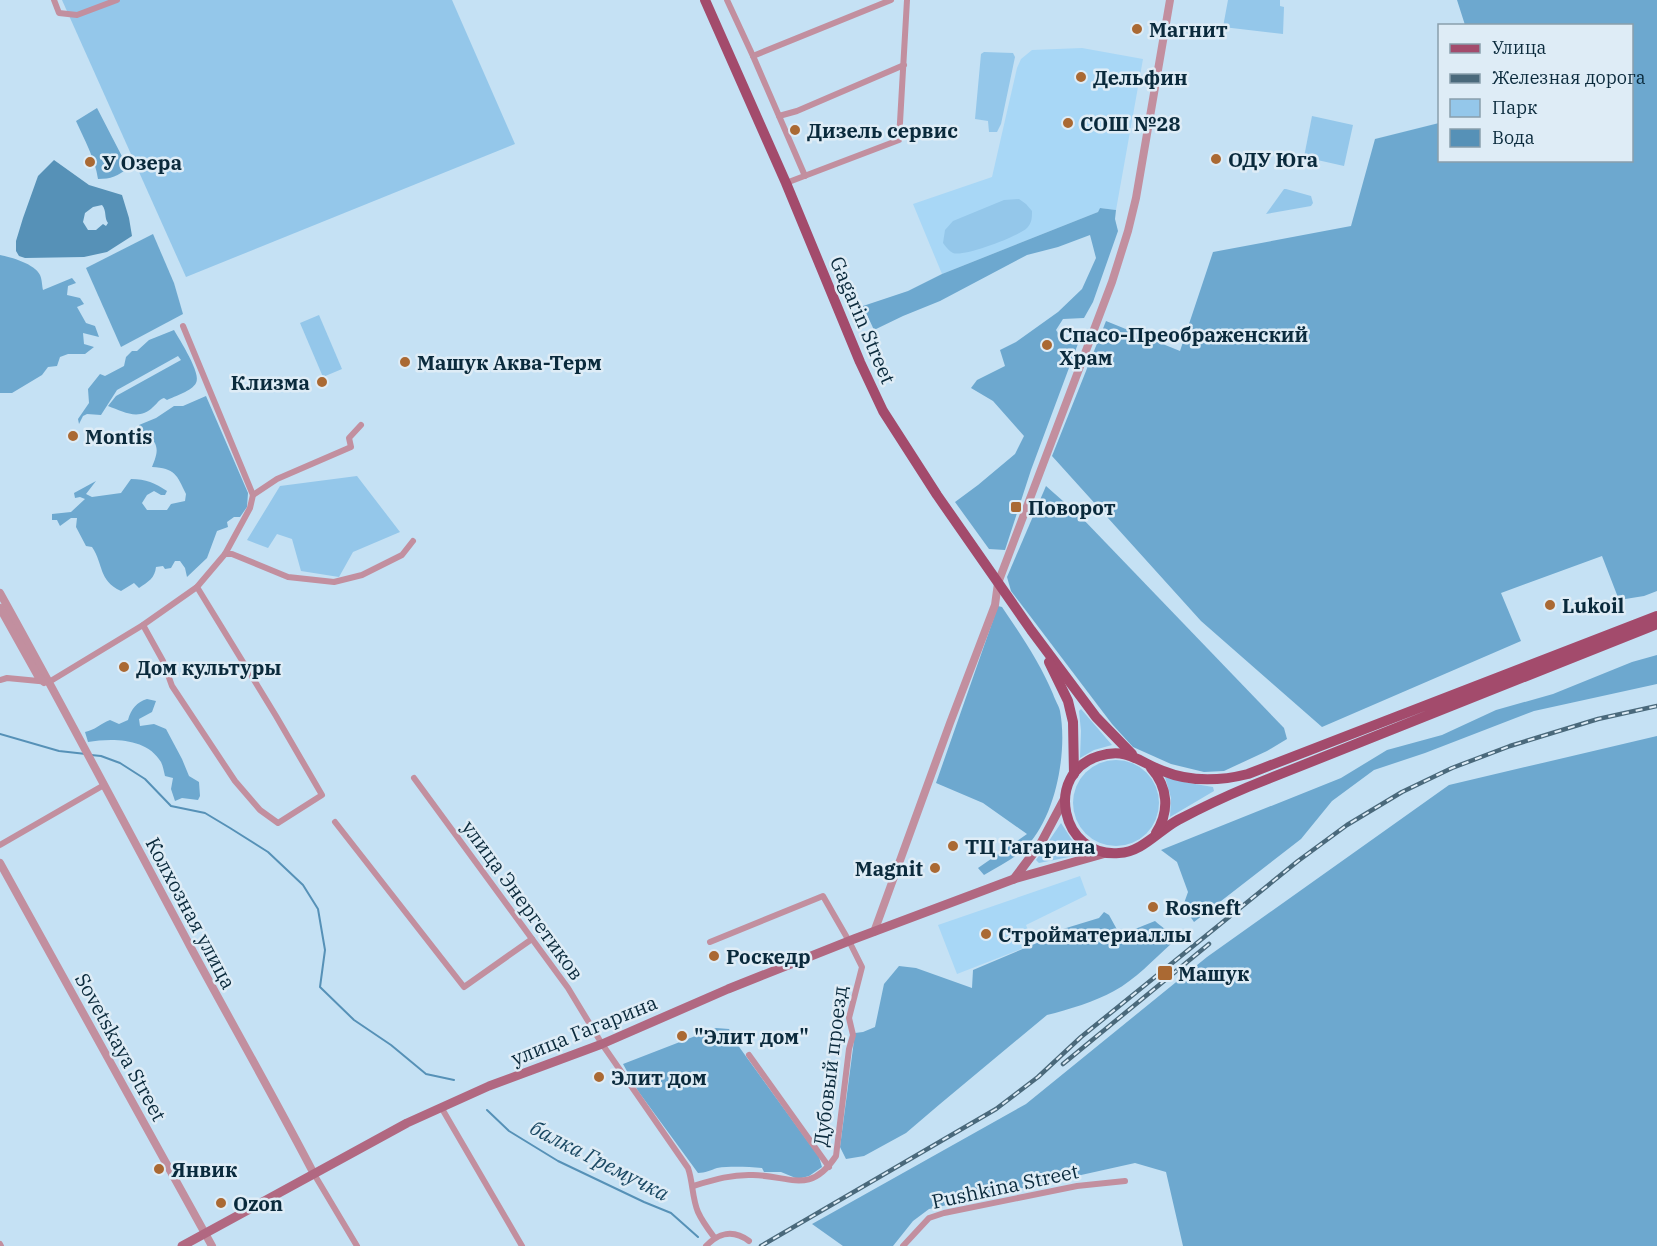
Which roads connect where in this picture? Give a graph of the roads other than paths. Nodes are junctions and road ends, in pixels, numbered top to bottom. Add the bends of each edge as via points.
1 (54, 0) edge
2 (117, 0) edge
3 (705, 0) edge
4 (727, 0) edge
5 (891, 0) edge
6 (907, 0) edge
7 (1170, 0) edge
8 (753, 56) junction
9 (904, 65) junction
10 (778, 116) junction
11 (805, 176) junction
12 (786, 183) junction
13 (183, 326) dead end
14 (362, 425) dead end
15 (253, 495) junction
16 (413, 541) dead end
17 (225, 554) junction
18 (998, 583) junction
19 (196, 587) junction
20 (0, 593) edge
21 (0, 608) edge
22 (1657, 616) edge
23 (1657, 624) edge
24 (143, 625) junction
25 (1031, 630) junction
26 (0, 680) edge
27 (47, 682) junction
28 (1139, 759) junction
29 (1074, 774) junction
30 (414, 778) dead end
31 (104, 785) junction
32 (1065, 798) junction
33 (335, 822) dead end
34 (1154, 836) junction
35 (0, 845) edge
36 (1106, 853) junction
37 (0, 863) edge
38 (1014, 879) junction
39 (874, 932) junction
40 (532, 939) junction
41 (849, 940) junction
42 (710, 942) dead end
43 (602, 1044) junction
44 (749, 1055) dead end
45 (441, 1107) junction
46 (829, 1167) junction
47 (314, 1174) junction
48 (1125, 1181) dead end
49 (693, 1186) junction
50 (206, 1234) junction
51 (714, 1237) junction
52 (749, 1241) dead end
53 (182, 1246) edge
54 (212, 1246) edge
55 (357, 1246) edge
56 (522, 1246) edge
57 (706, 1246) edge
58 (903, 1246) edge

1 - 2 street via 59,13 77,15
3 - 12 main road, Gagarin Street
4 - 8 street
5 - 8 street
6 - 9 street
7 - 18 street via 1128,231
8 - 10 street
9 - 10 street
9 - 11 street via 899,140
10 - 11 street
11 - 12 street
12 - 18 main road, Gagarin Street via 883,411
13 - 15 street
14 - 15 street via 349,438 351,447 278,479
15 - 17 street
16 - 17 street via 402,555 334,582 288,577
17 - 19 street
18 - 25 main road, Gagarin Street
18 - 39 street via 995,605
19 - 24 street
19 - 24 street via 322,795 278,823 260,810 235,781 172,686
20 - 27 street, Колхозная улица
21 - 27 street, Колхозная улица via 38,676
22 - 28 main road via 1248,774 1194,778 1163,771
23 - 34 main road via 1248,787
24 - 27 street
25 - 28 main road via 1096,717
25 - 29 main road via 1068,701 1073,722
26 - 27 street
27 - 31 street, Колхозная улица
28 - 29 main road via 1108,753 1083,764
28 - 34 main road via 1153,769 1164,790 1165,814
29 - 32 main road
30 - 40 street, улица Энергетиков
31 - 35 street
31 - 47 street, Колхозная улица
32 - 36 main road via 1067,817 1075,834
32 - 38 main road via 1041,843
33 - 40 street via 464,987
34 - 36 main road via 1136,850
36 - 38 main road, улица Гагарина
37 - 50 street, Sovetskaya Street
38 - 39 main road, улица Гагарина
39 - 41 main road, улица Гагарина
40 - 43 street, улица Энергетиков
41 - 42 street, Дубовый проезд via 823,896
41 - 43 main road, улица Гагарина
41 - 46 street, Дубовый проезд via 862,967 849,1018 853,1035 836,1155
43 - 45 main road, улица Гагарина
43 - 49 street, улица Энергетиков via 688,1168
44 - 46 street, Дубовый проезд
45 - 47 main road, улица Гагарина
45 - 56 street
46 - 49 street via 806,1181 730,1175
47 - 50 main road, улица Гагарина
47 - 55 street, Колхозная улица
48 - 58 street, Pushkina Street via 1077,1186 944,1213 929,1218
49 - 51 street, улица Энергетиков via 697,1210
50 - 53 main road, улица Гагарина
50 - 54 street, Sovetskaya Street
51 - 52 street via 734,1233
51 - 57 street

